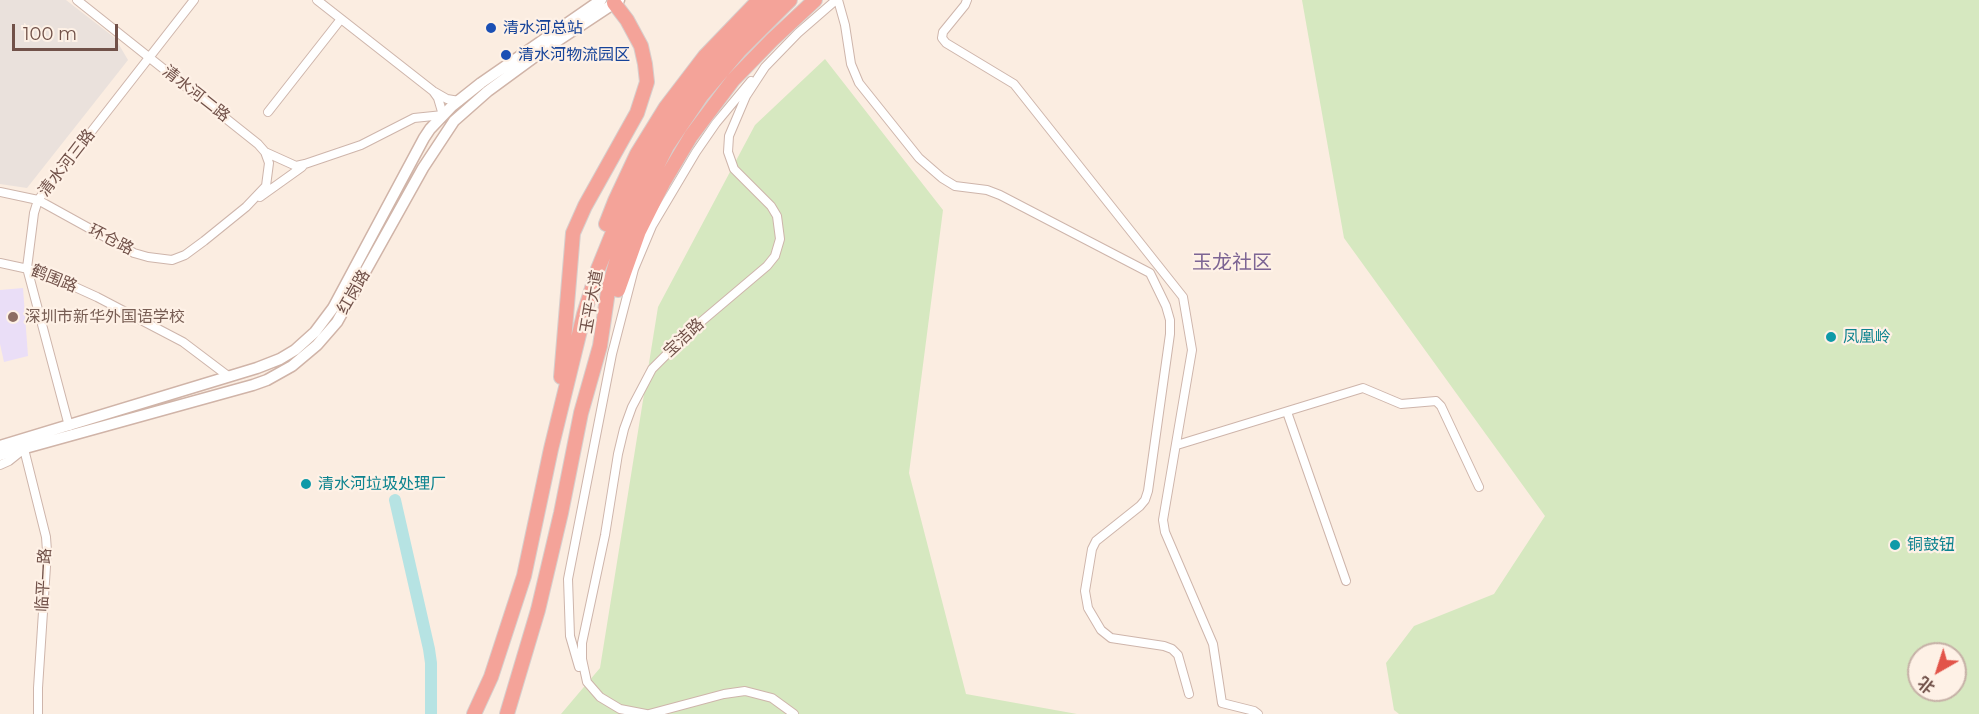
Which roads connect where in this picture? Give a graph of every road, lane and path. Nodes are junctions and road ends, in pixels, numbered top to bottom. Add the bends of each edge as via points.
1 (76, 0) edge
2 (194, 0) edge
3 (317, 0) edge
4 (759, 0) edge
5 (775, 0) edge
6 (790, 0) edge
7 (815, 0) edge
8 (837, 0) edge
9 (967, 0) edge
10 (610, 1) edge
11 (341, 19) junction
12 (149, 57) junction
13 (765, 67) junction
14 (433, 91) junction
15 (459, 100) junction
16 (268, 112) dead end
17 (443, 115) junction
18 (265, 152) junction
19 (305, 164) junction
20 (0, 192) edge
21 (38, 200) junction
22 (246, 207) junction
23 (0, 263) edge
24 (27, 268) junction
25 (600, 346) junction
26 (228, 376) junction
27 (561, 381) junction
28 (211, 382) junction
29 (213, 396) junction
30 (1287, 411) junction
31 (69, 426) junction
32 (1177, 445) junction
33 (0, 446) edge
34 (24, 449) junction
35 (551, 449) junction
36 (0, 455) edge
37 (0, 465) edge
38 (1479, 487) dead end
39 (1346, 581) dead end
40 (587, 682) junction
41 (1189, 694) dead end
42 (38, 714) edge
43 (474, 714) edge
44 (507, 714) edge
45 (647, 714) edge
46 (794, 714) edge
47 (1258, 714) edge

1 - 12 street, 清水河二路
2 - 12 street, 清水河三路
3 - 11 street
4 - 27 highway via 705,56 666,106 637,154 615,201 581,296
5 - 35 highway, 玉平大道 via 741,33 670,122 628,195 591,292
6 - 25 highway, 玉平大道 via 701,96 667,146 621,245 608,291
7 - 25 highway via 733,80 680,154 639,231
8 - 13 street, 宝洁路
8 - 41 street via 851,64 859,82 919,158 955,186 1000,195 1150,273 1166,306 1170,334 1148,491 1140,506 1096,541 1085,591 1088,608 1101,630 1111,638 1172,649 1178,655
9 - 32 street via 943,32 946,44 1014,84 1183,297 1192,350
10 - 15 main road, 红岗路
10 - 27 highway via 627,20 641,46 646,82 637,113 573,233
10 - 29 main road, 红岗路 via 488,91 454,121 423,168 347,307 317,345 267,381
11 - 14 street
11 - 16 street
12 - 18 street, 清水河二路
12 - 21 street, 清水河三路
13 - 40 street via 696,152 652,226 634,269 620,318 568,579 570,636
13 - 40 street, 宝洁路 via 746,96 727,148 737,173 776,213 780,228 778,249 767,266 657,363 632,407 618,454 582,644
14 - 15 street
14 - 17 street
15 - 17 main road, 红岗路
17 - 19 street via 402,122 361,145
17 - 26 main road, 红岗路 via 424,138 321,325 280,359
18 - 19 street via 296,166
18 - 22 street, 环仓路 via 269,163 266,186
19 - 22 street
20 - 21 street, 环仓路
21 - 22 street, 环仓路 via 134,253 172,260 185,255
21 - 24 street, 清水河三路
23 - 24 street, 鹤围路
24 - 26 street, 鹤围路 via 162,330
24 - 31 street, 清水河三路
25 - 44 highway, 玉平大道 via 580,413 538,610
26 - 28 main road, 红岗路
27 - 35 highway
28 - 29 main road via 206,390
28 - 31 main road, 红岗路
29 - 34 main road, 红岗路
30 - 32 street
30 - 38 street via 1363,388 1401,404 1436,400
30 - 39 street
31 - 33 main road, 红岗路
32 - 47 street via 1163,520 1165,532 1213,644 1222,703
34 - 36 main road, 红岗路
34 - 37 street
34 - 42 street, 临平一路 via 47,551
35 - 43 highway, 玉平大道 via 524,576 491,677
40 - 45 street via 613,706
45 - 46 street via 745,691 778,701

